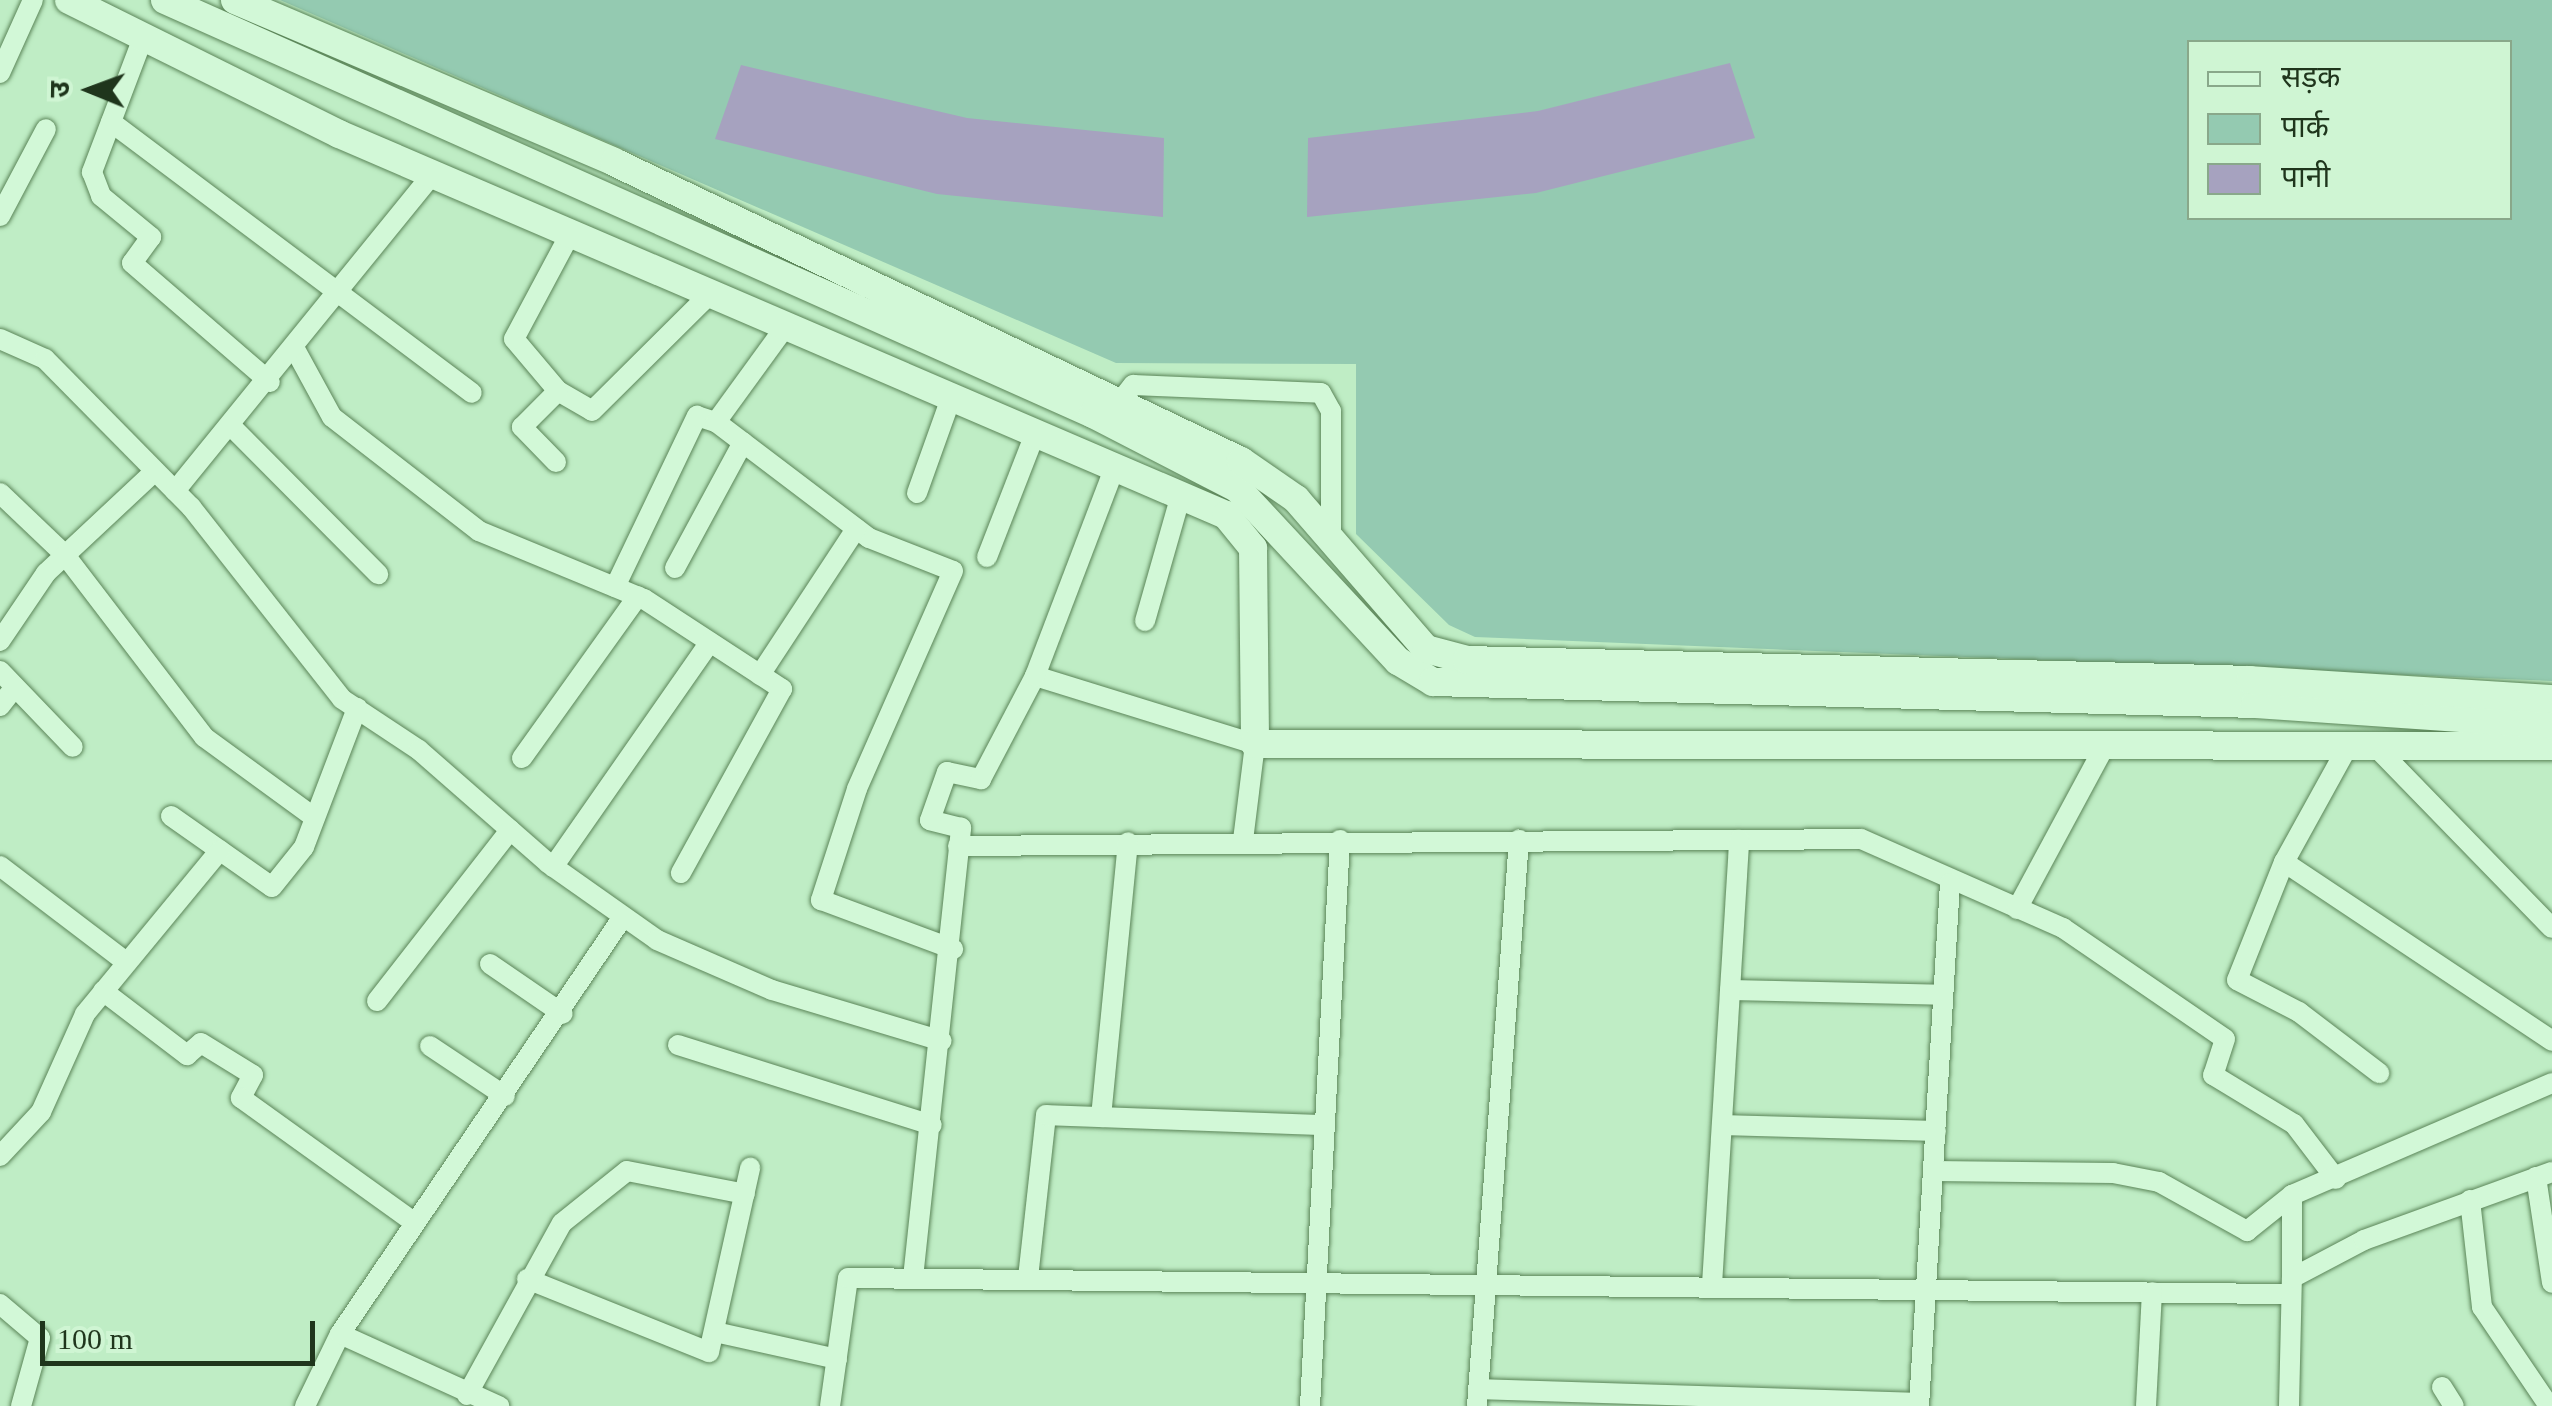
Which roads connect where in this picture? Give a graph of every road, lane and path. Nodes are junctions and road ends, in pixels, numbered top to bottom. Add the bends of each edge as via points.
1 (33, 0) edge
2 (69, 0) edge
3 (166, 0) edge
4 (235, 0) edge
5 (144, 35) junction
6 (0, 73) edge
7 (111, 122) junction
8 (46, 129) dead end
9 (433, 174) junction
10 (0, 216) edge
11 (570, 234) junction
12 (342, 291) junction
13 (710, 294) junction
14 (786, 327) junction
15 (0, 340) edge
16 (296, 351) junction
17 (270, 382) junction
18 (558, 392) junction
19 (472, 393) dead end
20 (951, 398) junction
21 (1119, 403) junction
22 (716, 422) junction
23 (231, 426) junction
24 (1035, 434) junction
25 (742, 442) junction
26 (556, 462) dead end
27 (1115, 467) junction
28 (155, 470) junction
29 (175, 492) junction
30 (0, 493) edge
31 (917, 494) dead end
32 (1180, 495) junction
33 (856, 529) junction
34 (1320, 547) junction
35 (1252, 548) junction
36 (66, 554) junction
37 (987, 557) dead end
38 (675, 568) dead end
39 (378, 574) dead end
40 (615, 587) junction
41 (638, 596) junction
42 (8, 612) edge
43 (1145, 621) dead end
44 (0, 641) edge
45 (710, 642) junction
46 (760, 675) junction
47 (1035, 676) junction
48 (7, 679) edge
49 (2552, 698) edge
50 (0, 706) edge
51 (356, 708) junction
52 (2552, 724) edge
53 (1255, 744) junction
54 (2552, 746) edge
55 (73, 747) dead end
56 (2376, 747) junction
57 (2347, 748) junction
58 (2102, 749) junction
59 (522, 758) dead end
60 (170, 816) dead end
61 (315, 818) junction
62 (510, 830) junction
63 (1243, 840) junction
64 (1340, 840) junction
65 (1520, 840) junction
66 (1738, 840) junction
67 (1128, 842) junction
68 (958, 846) junction
69 (220, 850) junction
70 (2284, 862) junction
71 (0, 866) edge
72 (553, 867) junction
73 (681, 873) dead end
74 (1950, 883) junction
75 (2016, 909) junction
76 (623, 917) junction
77 (2552, 928) edge
78 (953, 949) junction
79 (126, 962) junction
80 (490, 964) dead end
81 (1730, 990) junction
82 (103, 991) junction
83 (1944, 995) junction
84 (377, 1001) dead end
85 (564, 1014) junction
86 (942, 1041) junction
87 (2552, 1041) edge
88 (678, 1045) dead end
89 (430, 1046) dead end
90 (2379, 1073) dead end
91 (2552, 1082) edge
92 (505, 1096) junction
93 (1100, 1117) junction
94 (932, 1125) junction
95 (1324, 1125) junction
96 (1722, 1125) junction
97 (1936, 1131) junction
98 (0, 1156) edge
99 (750, 1168) dead end
100 (1933, 1171) junction
101 (2544, 1174) edge
102 (2336, 1179) junction
103 (745, 1194) junction
104 (2292, 1196) junction
105 (2470, 1200) junction
106 (415, 1223) junction
107 (913, 1278) junction
108 (1028, 1278) junction
109 (528, 1279) junction
110 (1316, 1281) junction
111 (1484, 1282) junction
112 (2552, 1283) edge
113 (1712, 1285) junction
114 (2291, 1286) junction
115 (1926, 1287) junction
116 (2152, 1292) junction
117 (0, 1304) edge
118 (715, 1332) junction
119 (340, 1334) junction
120 (837, 1359) junction
121 (459, 1397) edge
122 (1478, 1398) edge
123 (1919, 1404) edge
124 (22, 1406) edge
125 (304, 1406) edge
126 (498, 1406) edge
127 (830, 1406) edge
128 (1310, 1406) edge
129 (2146, 1406) edge
130 (2289, 1406) edge
131 (2549, 1406) edge

1 - 6 street
2 - 5 street
3 - 34 street via 1093,414 1238,489
4 - 21 street via 614,162
5 - 7 street
5 - 9 street
7 - 12 street
7 - 17 street via 92,172 101,196 151,237 132,263
8 - 10 street
9 - 11 street
9 - 12 street
11 - 13 street
11 - 18 street via 514,340
12 - 16 street
12 - 19 street
13 - 14 street
13 - 18 street via 592,412
14 - 20 street
14 - 22 street
15 - 28 street via 45,359
16 - 17 street
16 - 40 street via 332,417 478,531
17 - 23 street
18 - 26 street via 522,427
20 - 24 street
20 - 31 street
21 - 34 street via 1241,461 1296,499
21 - 34 street via 1133,385 1321,393 1331,411
22 - 25 street
22 - 40 street via 697,416
23 - 29 street
23 - 39 street
24 - 27 street
24 - 37 street
25 - 33 street
25 - 38 street
27 - 32 street
27 - 47 street
28 - 29 street
28 - 36 street
29 - 51 street
30 - 36 street
32 - 35 street via 1226,515
32 - 43 street
33 - 46 street
33 - 78 street via 953,571 857,789 822,900
34 - 35 street
34 - 49 street via 1426,649 1467,660 2250,680
34 - 52 street via 1398,661 1432,682 2255,704
35 - 53 street
36 - 42 street
36 - 61 street via 204,737
40 - 41 street
41 - 45 street
41 - 59 street
42 - 44 street
45 - 46 street
45 - 72 street
46 - 73 street via 782,688
47 - 53 street
47 - 68 street via 981,779 946,772 930,820 962,828
48 - 50 street
48 - 55 street
51 - 61 street
51 - 62 street
53 - 58 street
53 - 63 street
54 - 56 street
56 - 57 street
56 - 77 street
57 - 58 street
57 - 70 street
58 - 75 street
60 - 69 street
61 - 69 street via 272,887
62 - 72 street
62 - 84 street
63 - 64 street
63 - 67 street
64 - 65 street
64 - 95 street
65 - 66 street
65 - 111 street
66 - 74 street via 1861,839 1924,860
66 - 81 street
67 - 68 street
67 - 93 street
68 - 78 street
69 - 79 street
70 - 87 street
70 - 90 street via 2237,980 2298,1012
71 - 79 street
72 - 76 street
74 - 75 street
74 - 83 street
75 - 102 street via 2063,928 2225,1039 2214,1074 2294,1124
76 - 85 street
76 - 86 street via 772,990
78 - 86 street
79 - 82 street
80 - 85 street
81 - 83 street
81 - 96 street
82 - 98 street via 41,1112
82 - 106 street via 187,1054 201,1043 253,1075 241,1098
83 - 97 street
85 - 92 street
86 - 94 street
88 - 94 street
89 - 92 street
91 - 102 street
92 - 106 street
93 - 95 street
93 - 108 street via 1046,1116
94 - 107 street
95 - 110 street
96 - 97 street
96 - 113 street
97 - 100 street
99 - 103 street
100 - 104 street via 2112,1173 2159,1182 2247,1231
100 - 115 street
101 - 105 street
101 - 112 street
102 - 104 street
103 - 109 street via 627,1171 562,1223
103 - 118 street
104 - 114 street
105 - 114 street
105 - 131 street via 2482,1308
106 - 119 street
107 - 108 street
107 - 120 street via 848,1278
108 - 110 street
109 - 118 street via 709,1352
109 - 121 street
110 - 111 street
110 - 128 street
111 - 113 street
111 - 122 street
113 - 115 street
114 - 116 street
114 - 130 street
115 - 116 street
115 - 123 street
116 - 129 street
117 - 124 street via 40,1338
118 - 120 street
119 - 121 street
119 - 125 street
120 - 127 street
121 - 126 street
122 - 123 street

